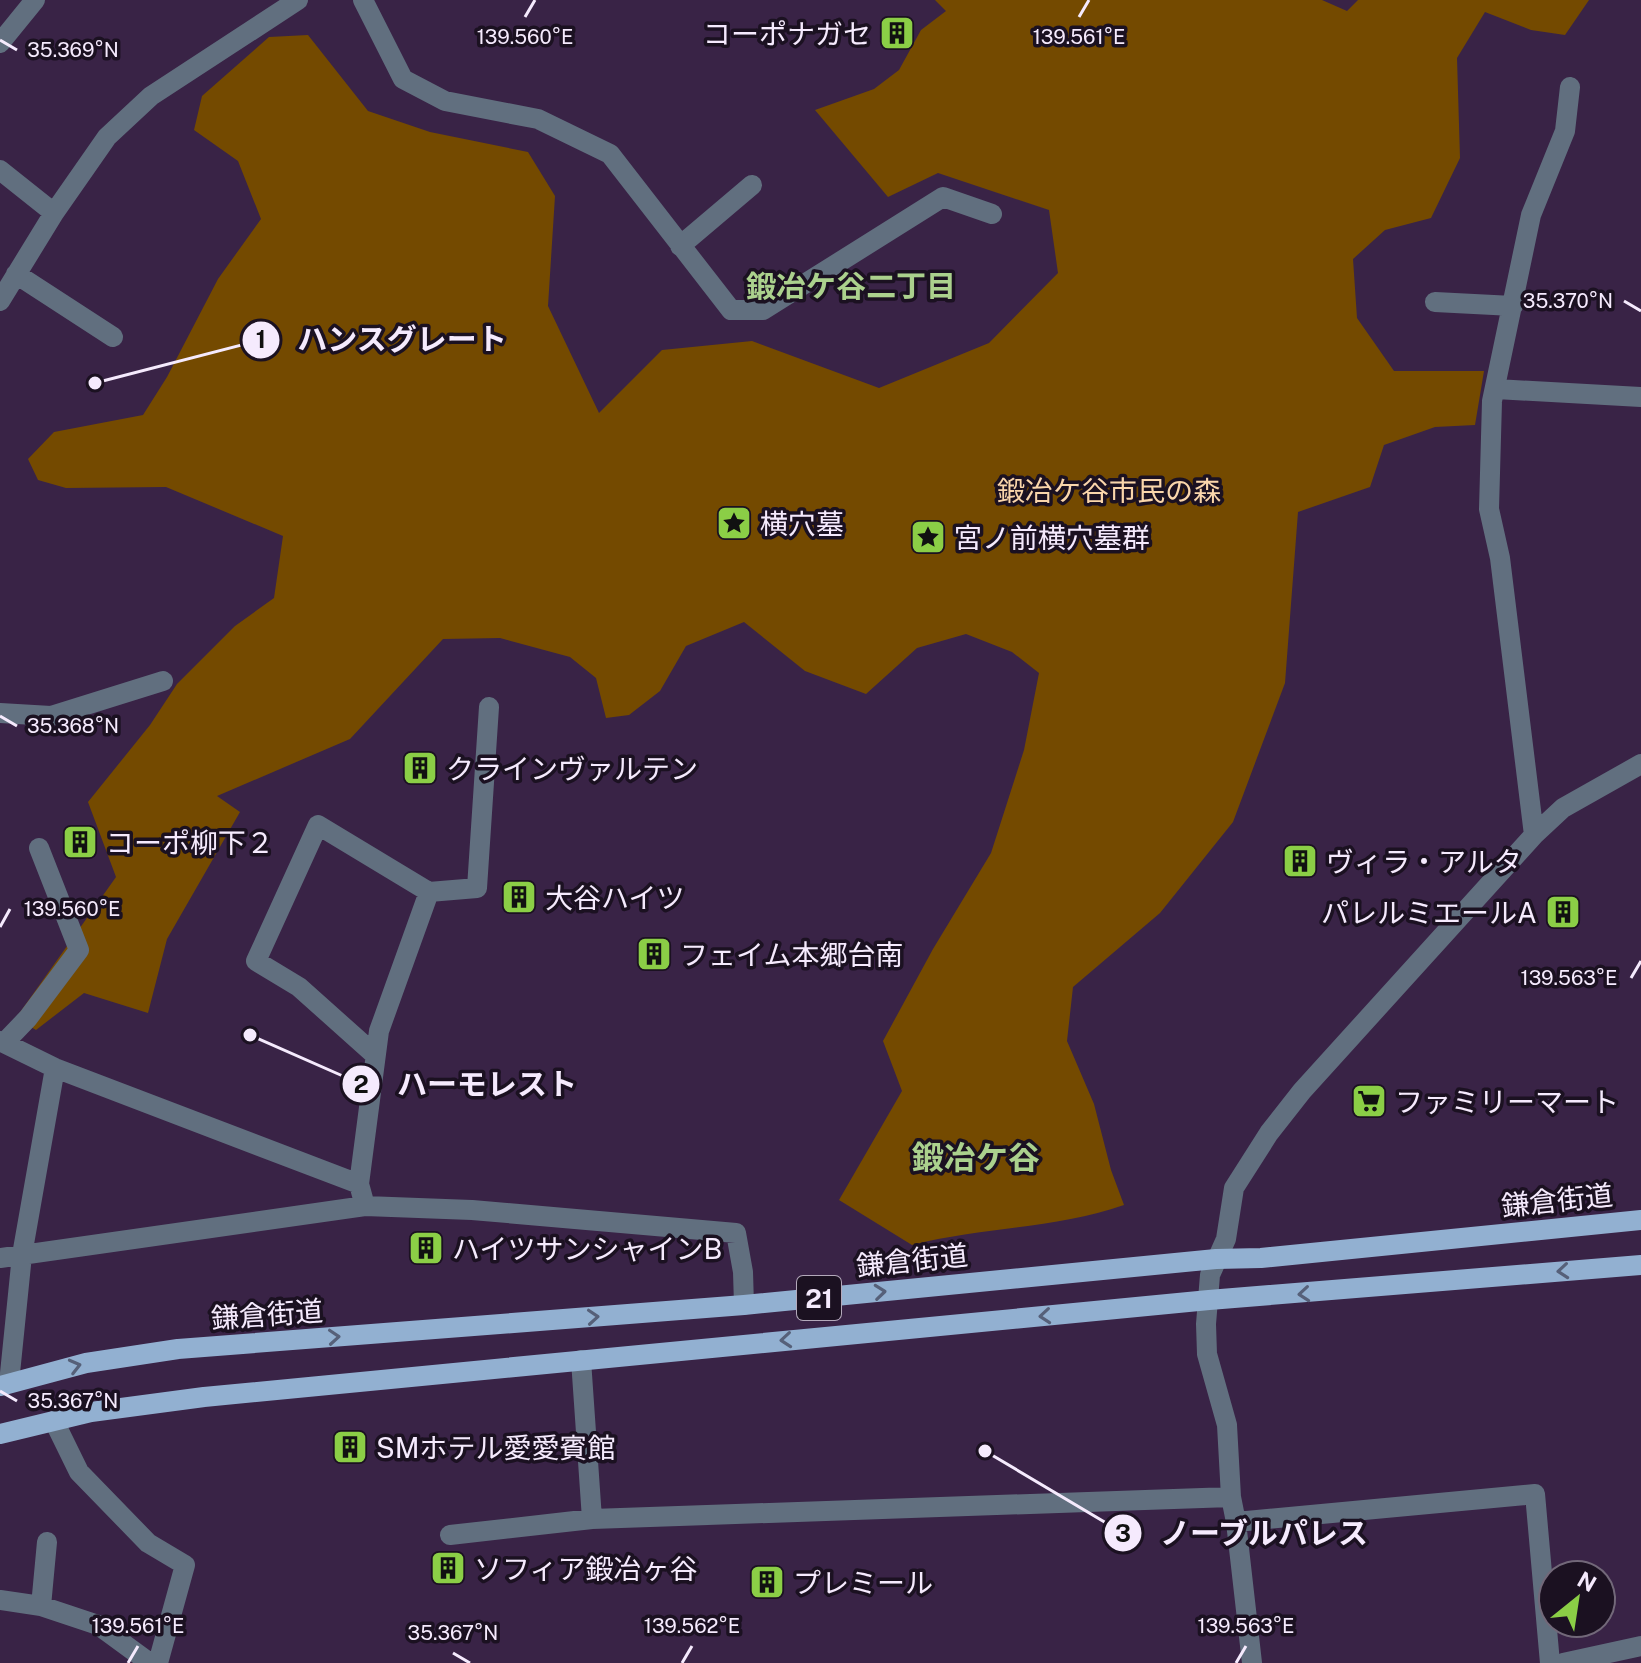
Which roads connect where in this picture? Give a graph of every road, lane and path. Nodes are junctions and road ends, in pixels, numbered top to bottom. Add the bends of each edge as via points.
1 (35, 0) edge
2 (298, 0) edge
3 (363, 0) edge
4 (0, 43) edge
5 (1570, 87) dead end
6 (0, 170) edge
7 (752, 185) dead end
8 (54, 213) junction
9 (992, 214) dead end
10 (680, 246) junction
11 (16, 274) junction
12 (0, 301) edge
13 (1435, 302) dead end
14 (1513, 306) junction
15 (113, 337) dead end
16 (1496, 389) junction
17 (1641, 397) edge
18 (163, 681) dead end
19 (489, 707) dead end
20 (0, 713) edge
21 (1641, 764) edge
22 (1534, 835) junction
23 (39, 848) dead end
24 (429, 892) junction
25 (2, 1042) edge
26 (374, 1054) junction
27 (55, 1068) junction
28 (359, 1184) junction
29 (365, 1206) junction
30 (1641, 1220) edge
31 (22, 1255) junction
32 (0, 1258) edge
33 (1216, 1259) junction
34 (1641, 1265) edge
35 (1209, 1300) junction
36 (744, 1305) junction
37 (581, 1360) junction
38 (5, 1384) edge
39 (54, 1421) junction
40 (0, 1434) edge
41 (1231, 1497) junction
42 (592, 1519) junction
43 (1236, 1522) junction
44 (450, 1535) dead end
45 (47, 1542) dead end
46 (0, 1600) edge
47 (41, 1606) junction
48 (1641, 1646) edge
49 (150, 1663) edge
50 (158, 1663) edge
51 (1252, 1663) edge
52 (1550, 1663) edge
53 (1563, 1663) edge

1 - 4 street
2 - 8 street via 151,96 107,137
3 - 10 street via 403,79 445,101 538,119 610,154
5 - 14 street via 1565,131 1531,215
6 - 8 street
7 - 10 street
8 - 11 street
9 - 10 street via 943,197 763,310 731,310
11 - 12 street
11 - 15 street
13 - 14 street
14 - 16 street
16 - 17 street
16 - 22 street via 1489,509 1500,558
18 - 20 street via 51,716
19 - 24 street via 477,888
21 - 22 street via 1563,808
22 - 33 street via 1269,1133 1234,1188 1226,1239
23 - 25 street via 79,950 28,1018
24 - 26 street
24 - 26 street via 318,825 256,961 299,987
25 - 27 street
26 - 28 street
27 - 28 street
27 - 31 street
28 - 29 street
29 - 31 street
29 - 36 street via 736,1233
30 - 33 main road, 鎌倉街道 / 21
31 - 32 street
31 - 38 street
33 - 35 street
36 -> 33 main road, 鎌倉街道 / 21
34 -> 35 main road, 21
35 -> 37 main road, 21
35 - 41 street via 1207,1354 1227,1425
38 -> 36 main road, 鎌倉街道 / 21 via 86,1363 178,1349
37 - 39 main road, 21 via 204,1397
37 - 42 street
39 - 40 main road, 21
39 - 50 street via 79,1472 148,1543 185,1565
41 - 42 street
41 - 43 street
42 - 44 street
43 - 51 street
43 - 52 street via 1535,1494
45 - 47 street
46 - 47 street
47 - 49 street via 98,1625
48 - 53 street

